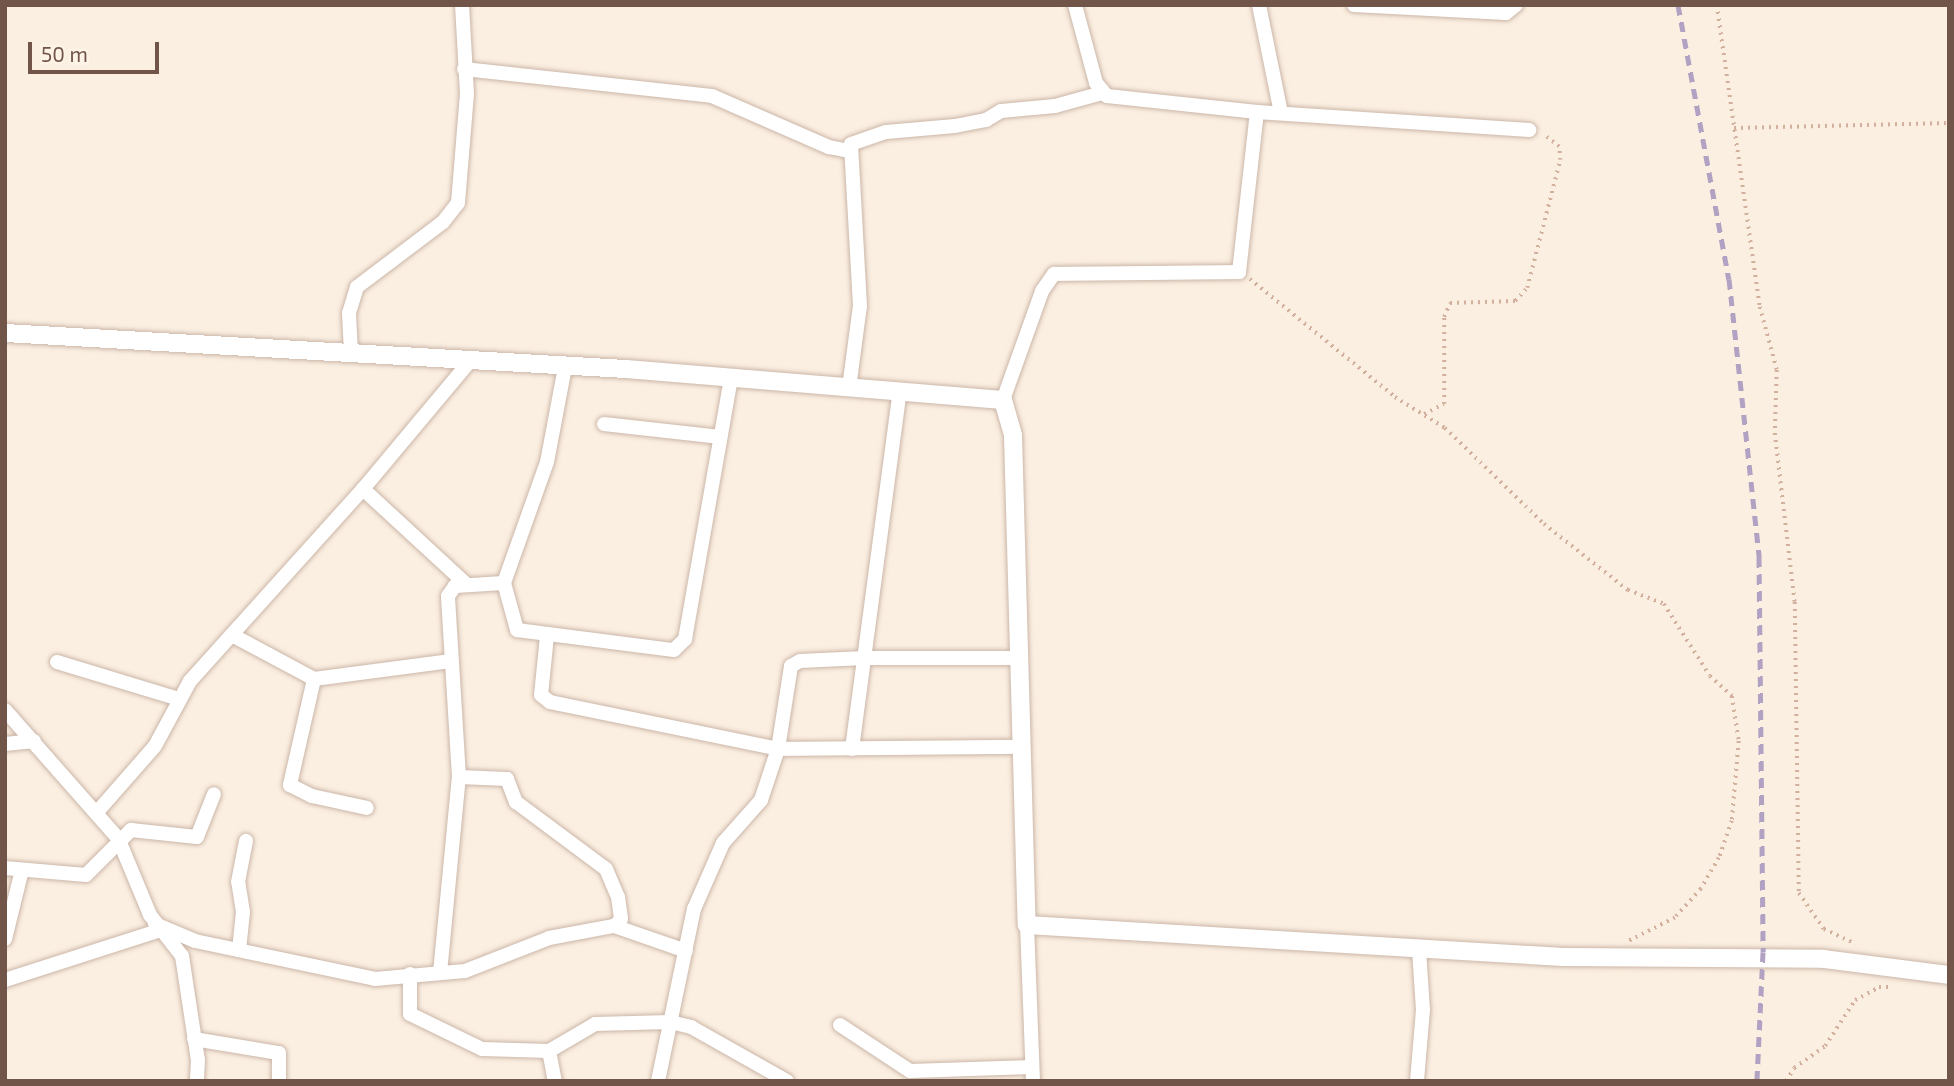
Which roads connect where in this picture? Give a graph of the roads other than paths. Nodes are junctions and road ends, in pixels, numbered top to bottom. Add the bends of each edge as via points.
1 (462, 5) edge
2 (1075, 5) edge
3 (1259, 5) edge
4 (1354, 5) edge
5 (1516, 5) edge
6 (464, 69) junction
7 (1102, 93) junction
8 (1257, 112) junction
9 (1280, 113) junction
10 (1529, 130) road end
11 (850, 151) junction
12 (5, 333) edge
13 (351, 353) junction
14 (470, 361) junction
15 (565, 367) junction
16 (731, 377) junction
17 (849, 388) junction
18 (900, 391) junction
19 (1003, 400) junction
20 (604, 424) dead end
21 (720, 437) junction
22 (363, 489) junction
23 (504, 583) junction
24 (466, 584) junction
25 (232, 635) junction
26 (547, 636) junction
27 (864, 657) junction
28 (1017, 658) junction
29 (451, 661) junction
30 (57, 662) dead end
31 (314, 679) junction
32 (179, 699) junction
33 (5, 710) edge
34 (34, 741) junction
35 (6, 747) edge
36 (1020, 747) junction
37 (778, 749) junction
38 (852, 749) junction
39 (459, 777) junction
40 (214, 794) dead end
41 (367, 808) dead end
42 (99, 811) junction
43 (118, 838) junction
44 (246, 841) dead end
45 (5, 868) edge
46 (22, 870) junction
47 (1027, 925) junction
48 (615, 926) junction
49 (158, 927) junction
50 (5, 939) edge
51 (239, 950) junction
52 (1419, 950) junction
53 (686, 951) junction
54 (440, 973) junction
55 (410, 974) junction
56 (1949, 975) edge
57 (5, 980) edge
58 (670, 1022) junction
59 (840, 1025) dead end
60 (194, 1039) junction
61 (549, 1051) junction
62 (1032, 1074) edge
63 (197, 1081) edge
64 (279, 1081) edge
65 (555, 1081) edge
66 (658, 1081) edge
67 (786, 1081) edge
68 (1417, 1081) edge

1 - 6 street
2 - 7 street
3 - 9 street
4 - 5 street via 1506,13 1515,11
6 - 11 street via 712,96 829,147
6 - 13 street via 466,149 458,203 443,222 357,287 349,313
7 - 8 street
7 - 11 street via 1055,106 1001,111 986,120 955,126 868,135 854,142
8 - 9 street
8 - 19 street via 1239,272 1054,274 1042,291
9 - 10 street
11 - 17 street via 860,306
12 - 13 street
13 - 14 street
14 - 15 street
14 - 22 street
15 - 16 street
15 - 23 street via 547,463
16 - 17 street
16 - 21 street
17 - 18 street
18 - 19 street
18 - 27 street
19 - 28 street via 1012,425
20 - 21 street
21 - 26 street via 682,646 674,650
22 - 24 street
22 - 25 street
23 - 24 street
23 - 26 street via 517,631
24 - 29 street via 453,587 448,596
25 - 31 street
25 - 32 street
26 - 37 street via 541,695 546,701
27 - 28 street
27 - 37 street via 800,661 791,666
27 - 38 street
28 - 36 street
29 - 31 street
29 - 39 street
30 - 32 street
31 - 41 street via 289,785 319,799
32 - 42 street via 155,746
33 - 34 street
34 - 35 street
34 - 42 street
36 - 38 street
36 - 47 street
37 - 38 street
37 - 53 street via 758,807 720,848 694,909
39 - 48 street via 507,779 516,802 606,869 618,897 621,919
39 - 54 street
40 - 43 street via 197,837 141,828
42 - 43 street
43 - 46 street via 97,869 86,876
43 - 49 street
44 - 51 street via 238,881 243,912
45 - 46 street
46 - 50 street
47 - 52 street
47 - 62 street
48 - 53 street
48 - 54 street via 549,937 473,969
49 - 51 street
49 - 57 street
49 - 60 street via 185,962
51 - 55 street via 375,979
52 - 56 street via 1617,958 1811,958
52 - 68 street via 1423,1010
53 - 58 street
54 - 55 street
55 - 61 street via 408,1012 413,1016 482,1049
58 - 61 street via 595,1024
58 - 66 street
58 - 67 street via 691,1027
59 - 62 street via 910,1071
60 - 63 street
60 - 64 street via 279,1053
61 - 65 street

